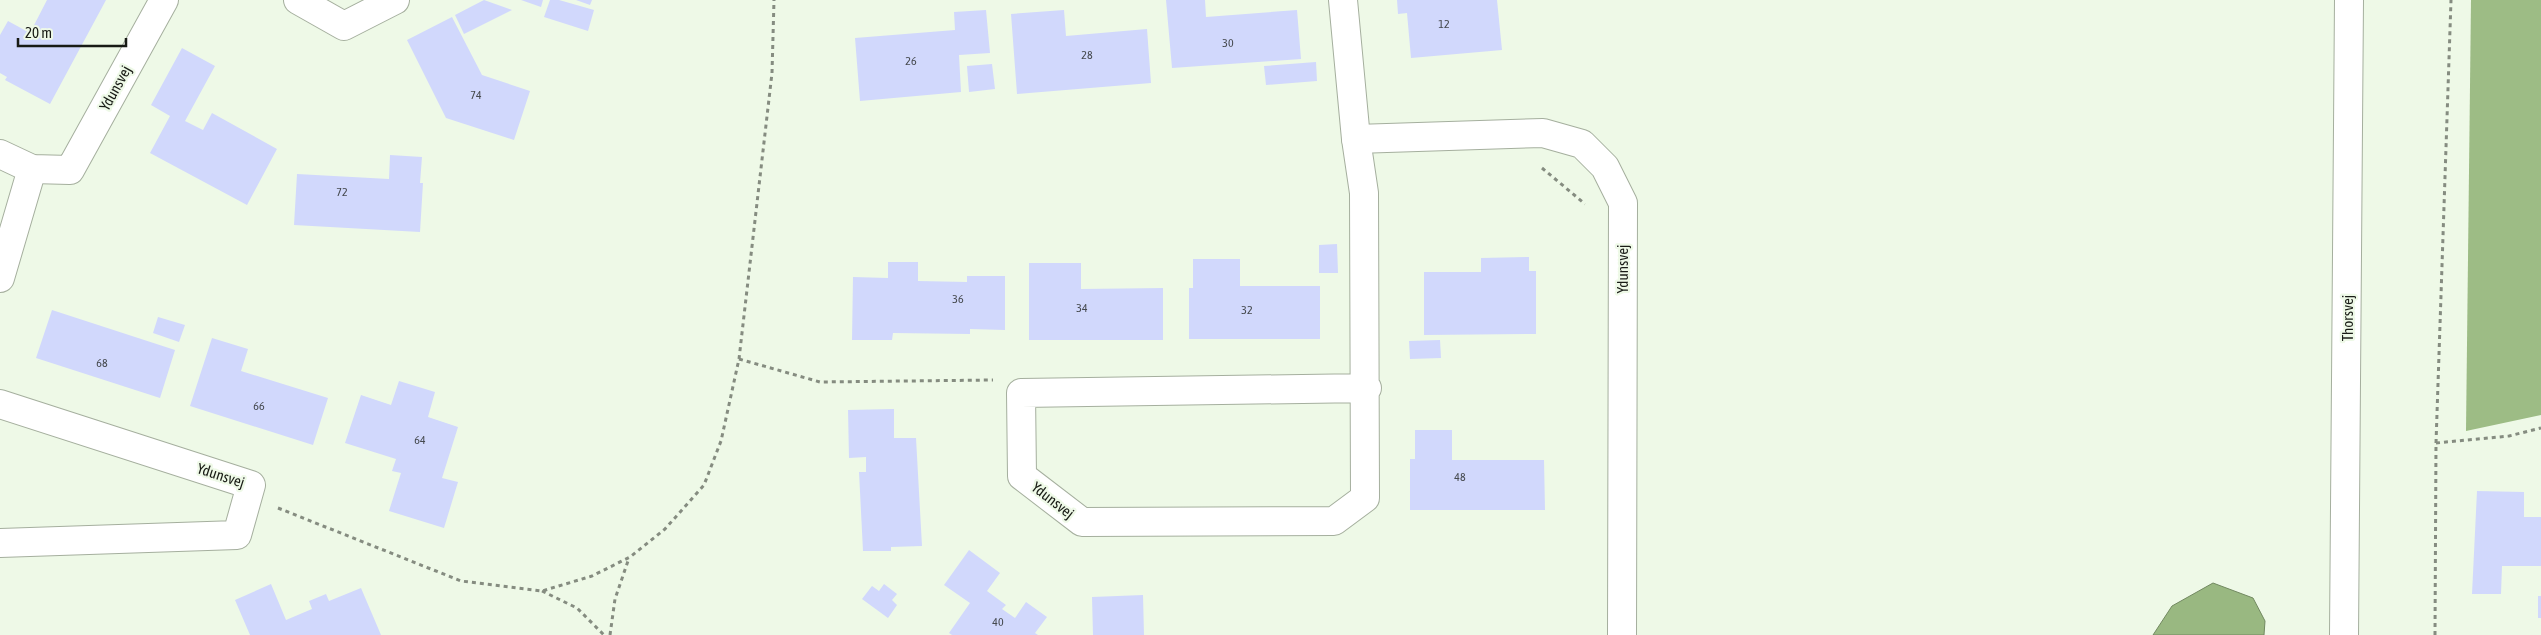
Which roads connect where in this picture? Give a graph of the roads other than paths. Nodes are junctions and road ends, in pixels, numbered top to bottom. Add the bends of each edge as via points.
1 (164, 0) edge
2 (298, 0) edge
3 (395, 0) edge
4 (1343, 0) edge
5 (2349, 0) edge
6 (1356, 139) junction
7 (0, 154) edge
8 (32, 169) junction
9 (0, 278) edge
10 (1367, 388) junction
11 (0, 404) edge
12 (0, 543) edge
13 (1622, 635) edge
14 (2344, 635) edge

1 - 8 street, Ydunsvej via 70,170
2 - 3 street via 344,26
4 - 6 street, Ydunsvej
5 - 14 street, Thorsvej
6 - 10 street, Ydunsvej via 1364,193
6 - 13 street, Ydunsvej via 1543,133 1582,144 1605,167 1623,203
7 - 8 street, Ydunsvej
8 - 9 street
10 - 10 street, Ydunsvej via 1365,498 1334,521 1082,522 1022,476 1021,394
11 - 12 street, Ydunsvej via 251,485 237,535

